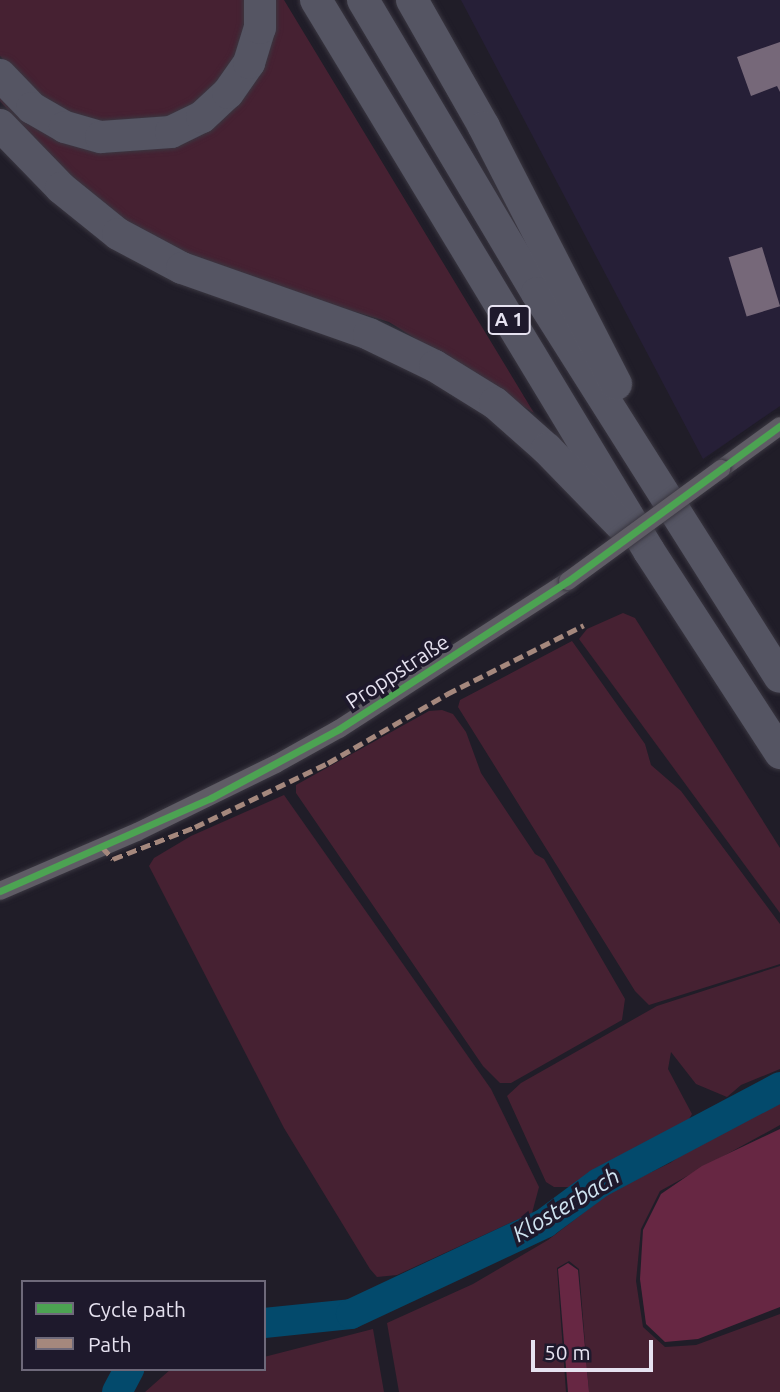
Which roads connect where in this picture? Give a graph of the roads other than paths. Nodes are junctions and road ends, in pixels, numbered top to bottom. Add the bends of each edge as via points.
1 (260, 0) edge
2 (316, 0) edge
3 (363, 0) edge
4 (411, 0) edge
5 (0, 75) edge
6 (0, 125) edge
7 (780, 425) edge
8 (661, 491) junction
9 (649, 551) junction
10 (780, 677) edge
11 (780, 753) edge
12 (0, 891) edge

1 - 5 highway via 260,28 249,63 228,93 202,117 171,132 101,137 65,127 32,108
2 - 9 highway, A 1
3 - 8 highway, A 1
4 - 8 highway via 484,127 617,386
6 - 9 highway via 61,188 118,234 216,281 369,334 435,366 495,403
7 - 12 street, Proppstraße, bridge via 569,581 276,764 137,832
8 - 10 highway, A 1
9 - 11 highway, A 1

